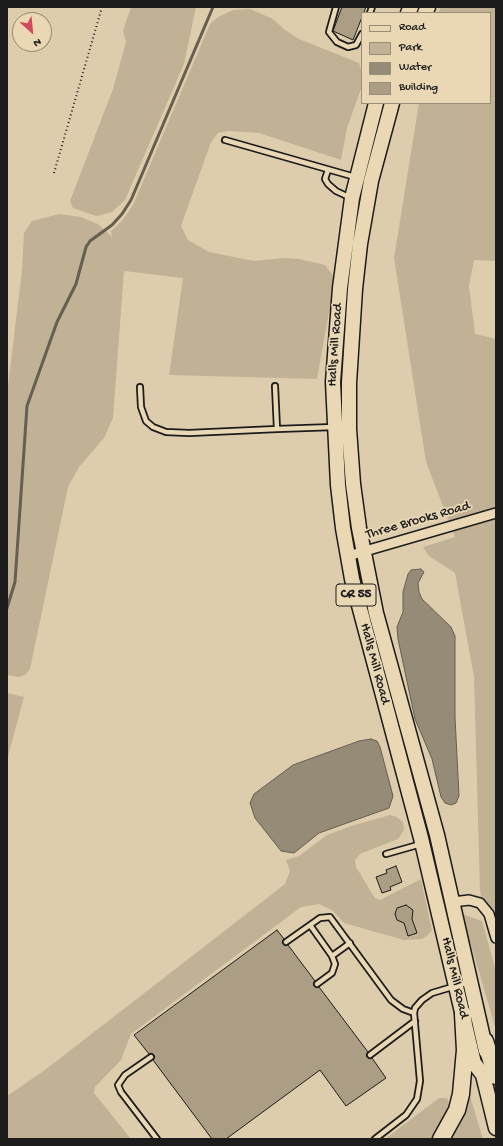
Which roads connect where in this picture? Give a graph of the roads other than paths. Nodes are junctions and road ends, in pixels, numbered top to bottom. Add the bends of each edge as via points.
1 (336, 7) edge
2 (361, 36) edge
3 (376, 104) edge
4 (392, 104) edge
5 (225, 140) dead end
6 (328, 170) junction
7 (356, 178) junction
8 (352, 198) junction
9 (276, 386) dead end
10 (140, 387) dead end
11 (334, 427) junction
12 (277, 429) junction
13 (496, 513) edge
14 (363, 552) junction
15 (348, 556) junction
16 (363, 620) junction
17 (393, 675) junction
18 (422, 844) junction
19 (386, 854) dead end
20 (453, 902) junction
21 (310, 925) junction
22 (496, 938) edge
23 (286, 942) dead end
24 (350, 943) junction
25 (332, 956) junction
26 (471, 981) junction
27 (317, 984) dead end
28 (456, 985) junction
29 (414, 1013) junction
30 (463, 1014) junction
31 (415, 1021) junction
32 (485, 1041) joint
33 (370, 1055) dead end
34 (151, 1057) dead end
35 (490, 1075) edge
36 (496, 1128) edge
37 (157, 1139) edge
38 (375, 1139) edge
39 (441, 1139) edge

1 - 2 lane via 329,32 337,42 348,46 356,45
3 - 7 main road, Halls Mill Road / CR 55
4 - 14 main road, Halls Mill Road / CR 55 via 376,161 360,244 350,363 351,456
5 - 6 lane
6 - 7 lane
6 - 8 lane via 325,179 328,184 336,191
7 - 8 main road, Halls Mill Road / CR 55
8 - 11 main road, Halls Mill Road / CR 55 via 336,330
9 - 12 lane
10 - 12 lane via 141,407 146,421 166,432
11 - 12 lane
11 - 15 main road, Halls Mill Road / CR 55 via 338,485
13 - 14 street, Three Brooks Road
14 - 15 street, Three Brooks Road
14 - 17 main road, Halls Mill Road / CR 55
15 - 16 main road, Halls Mill Road / CR 55
16 - 17 main road via 370,624 385,669
16 - 18 main road, Halls Mill Road / CR 55
17 - 20 main road, Halls Mill Road / CR 55
18 - 19 lane
18 - 28 main road, Halls Mill Road / CR 55
20 - 22 street via 468,900 480,903 489,914
20 - 26 main road, Halls Mill Road / CR 55
21 - 23 lane
21 - 24 lane via 320,918 330,917
21 - 25 lane
24 - 25 lane
24 - 29 lane via 391,1000
25 - 27 lane via 332,972
26 - 28 lane
26 - 32 main road, Halls Mill Road / CR 55
28 - 29 lane via 426,996
28 - 30 main road, Halls Mill Road / CR 55
29 - 31 lane
30 - 35 main road, Halls Mill Road / CR 55 via 474,1063
30 - 39 highway via 465,1050 461,1094 457,1110
31 - 33 lane
31 - 38 lane via 420,1081 417,1099 406,1115
32 - 35 highway
34 - 37 lane via 125,1075 118,1085
35 - 36 main road, Halls Mill Road

